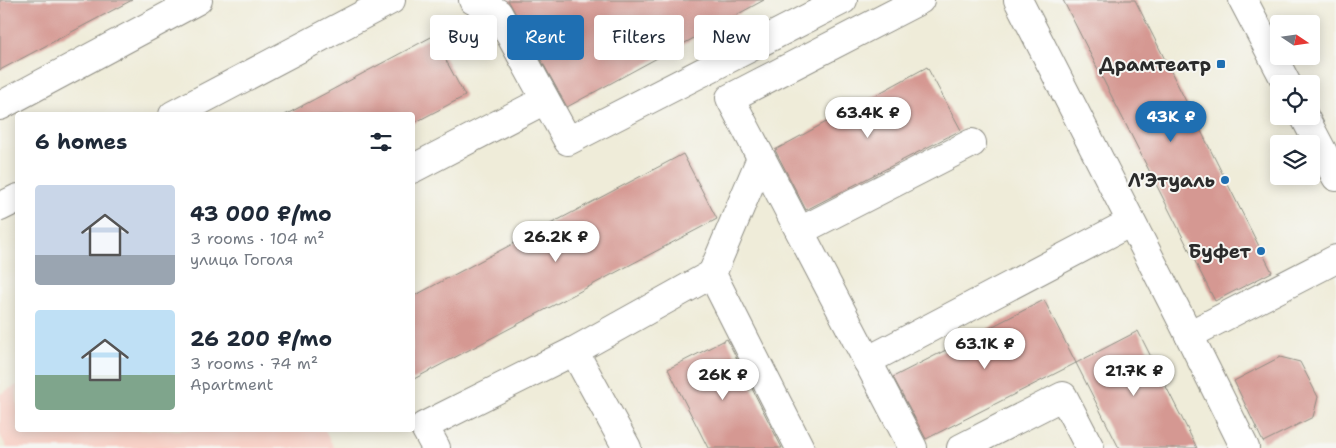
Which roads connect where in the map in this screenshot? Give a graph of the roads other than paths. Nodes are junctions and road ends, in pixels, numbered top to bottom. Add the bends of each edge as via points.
1 (198, 0) edge
2 (391, 0) edge
3 (472, 0) edge
4 (843, 0) edge
5 (920, 0) edge
6 (1018, 0) edge
7 (1243, 0) edge
8 (1282, 75) edge
9 (545, 100) junction
10 (0, 106) edge
11 (179, 112) edge
12 (1309, 125) edge
13 (972, 143) dead end
14 (762, 158) junction
15 (415, 167) edge
16 (1336, 177) edge
17 (15, 200) edge
18 (0, 207) edge
19 (1131, 222) junction
20 (800, 231) junction
21 (1336, 259) edge
22 (712, 274) junction
23 (1189, 335) junction
24 (574, 351) junction
25 (867, 361) junction
26 (436, 448) edge
27 (627, 448) edge
28 (800, 448) edge
29 (913, 448) edge
30 (961, 448) edge
31 (1090, 448) edge
32 (1245, 448) edge

1 - 10 main road
2 - 11 main road
3 - 9 main road via 498,13
4 - 9 main road via 568,141
5 - 14 main road via 730,98
6 - 19 main road
7 - 8 main road
9 - 15 main road
12 - 16 main road
13 - 20 main road
14 - 20 main road
14 - 22 main road
17 - 18 main road
19 - 23 main road
19 - 25 main road
20 - 25 main road
21 - 23 main road
22 - 24 main road
22 - 28 main road
23 - 32 main road
24 - 26 main road via 424,426
24 - 27 main road
25 - 29 main road
30 - 31 main road via 1063,396

